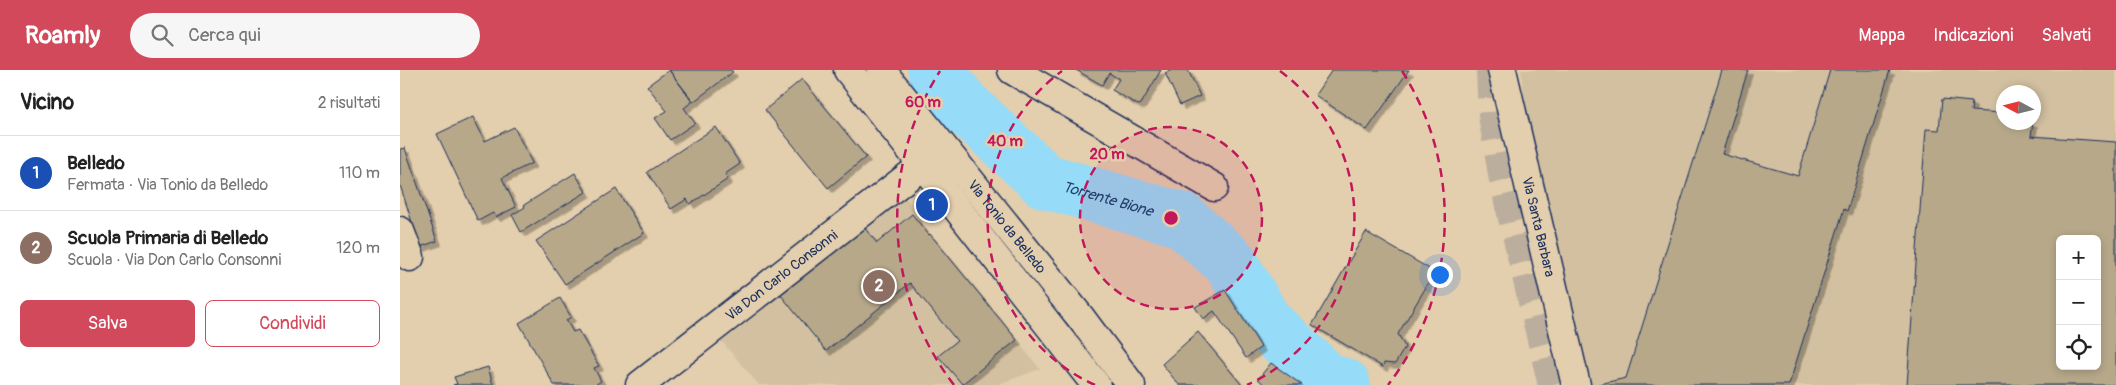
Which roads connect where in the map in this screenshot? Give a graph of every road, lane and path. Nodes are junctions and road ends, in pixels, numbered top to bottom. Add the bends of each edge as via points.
1 (848, 70) edge
2 (881, 70) edge
3 (1012, 70) edge
4 (1502, 70) edge
5 (923, 164) junction
6 (1214, 188) dead end
7 (400, 231) edge
8 (410, 257) dead end
9 (640, 385) edge
10 (1096, 385) edge
11 (1131, 385) edge
12 (1576, 385) edge

1 - 5 street, Via Tonio da Belledo
2 - 11 street, Via Tonio da Belledo
3 - 6 street
4 - 12 street, Via Santa Barbara
5 - 9 street, Via Don Carlo Consonni
5 - 10 street, Via Tonio da Belledo
7 - 8 street

